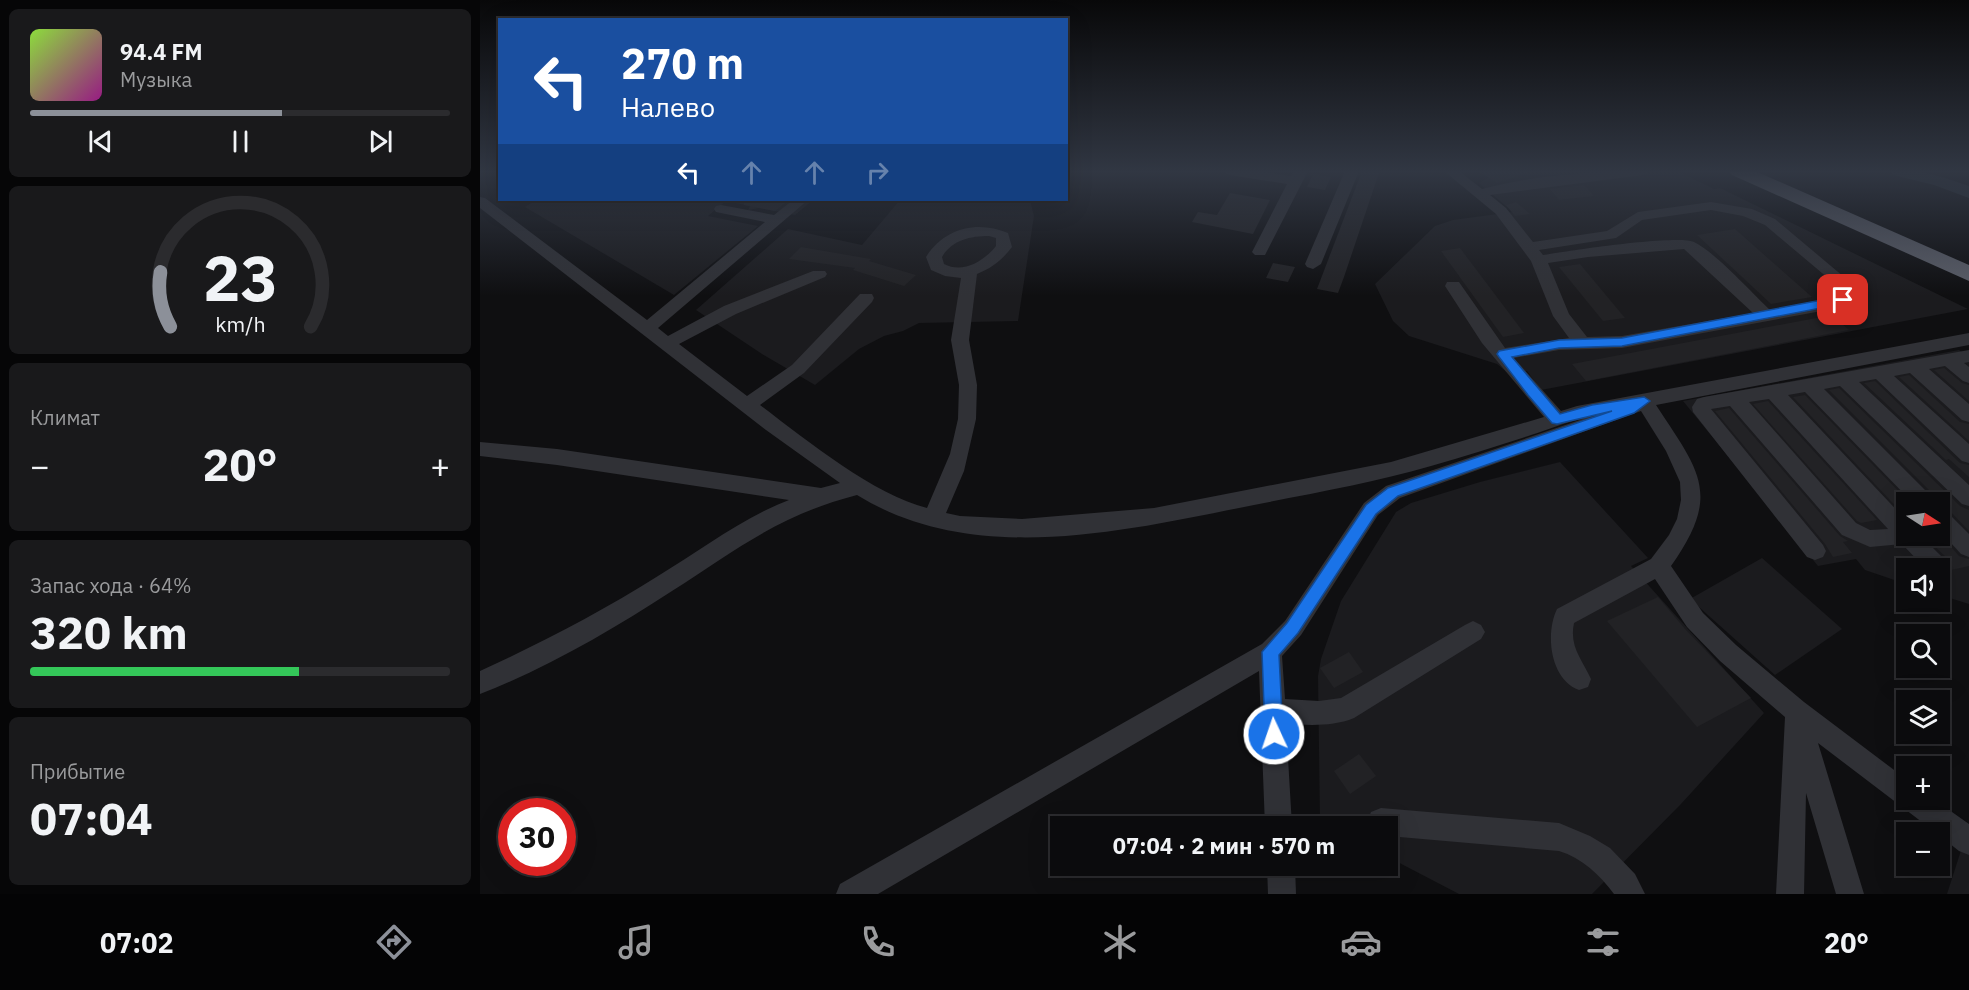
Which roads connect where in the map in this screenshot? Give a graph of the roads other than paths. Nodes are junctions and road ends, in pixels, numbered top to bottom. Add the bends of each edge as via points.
1 (496, 213) edge
2 (741, 213) edge
3 (786, 213) edge
4 (1280, 213) edge
5 (1335, 213) edge
6 (1502, 213) edge
7 (1662, 213) edge
8 (1749, 213) edge
9 (1832, 213) edge
10 (777, 220) junction
11 (1260, 252) dead end
12 (1534, 254) junction
13 (1313, 264) dead end
14 (970, 271) dead end
15 (819, 274) dead end
16 (1969, 274) edge
17 (1453, 286) dead end
18 (866, 298) dead end
19 (1766, 316) junction
20 (648, 327) junction
21 (1969, 339) edge
22 (1582, 343) junction
23 (668, 344) junction
24 (1504, 354) junction
25 (1969, 356) edge
26 (1948, 360) junction
27 (1914, 366) junction
28 (1879, 372) junction
29 (1969, 377) edge
30 (1844, 379) junction
31 (1809, 385) junction
32 (1774, 392) junction
33 (1735, 399) junction
34 (1644, 401) junction
35 (747, 405) junction
36 (1969, 415) edge
37 (1557, 419) junction
38 (480, 449) edge
39 (1969, 456) edge
40 (859, 486) junction
41 (1914, 492) edge
42 (822, 496) junction
43 (1969, 498) edge
44 (933, 518) junction
45 (1896, 523) edge
46 (1950, 528) edge
47 (1896, 537) edge
48 (1917, 546) edge
49 (1969, 548) edge
50 (1815, 551) dead end
51 (1929, 558) edge
52 (1659, 567) junction
53 (1473, 632) dead end
54 (1270, 652) junction
55 (1580, 679) dead end
56 (480, 684) edge
57 (1795, 710) junction
58 (1273, 711) junction
59 (1896, 787) edge
60 (1927, 810) edge
61 (1278, 816) edge
62 (1398, 823) edge
63 (1969, 841) edge
64 (1281, 876) edge
65 (850, 894) edge
66 (1282, 894) edge
67 (1631, 894) edge
68 (1790, 894) edge
69 (1850, 894) edge

1 - 20 street
2 - 10 street
3 - 10 street
4 - 11 street
5 - 13 street
6 - 12 street
7 - 12 street via 1638,216 1611,235
8 - 19 street via 1770,222 1842,282 1847,292 1838,303
9 - 16 highway
10 - 20 street
12 - 19 street via 1688,244
12 - 22 street via 1561,316
14 - 44 street via 960,344 968,406 956,463
15 - 23 street via 730,310
17 - 24 street via 1488,339
18 - 35 street via 798,369
19 - 22 street via 1622,342
20 - 23 street
21 - 34 street
22 - 24 street
23 - 35 street
24 - 37 street
25 - 26 street
26 - 27 street
26 - 29 street
27 - 28 street
27 - 36 street
28 - 30 street
28 - 39 street
30 - 31 street
30 - 43 street
31 - 32 street
31 - 41 street
32 - 33 street
32 - 45 street
33 - 47 street via 1849,529 1875,541
33 - 50 street via 1704,404 1701,412
34 - 37 street
34 - 52 street via 1692,485 1688,521
34 - 54 street via 1629,410 1382,499 1371,509 1293,628
35 - 40 street
37 - 44 street via 1391,470 1154,516 1089,525 1022,528 982,527
38 - 42 street
40 - 42 street
40 - 44 street via 887,503
42 - 56 street via 758,524 597,624
46 - 49 street
48 - 51 street
52 - 55 street via 1565,616 1561,625 1563,654
52 - 57 street via 1695,620
53 - 58 street via 1345,710
54 - 58 street
54 - 65 street
57 - 59 street
57 - 68 street
57 - 69 street
58 - 61 street
60 - 63 street
62 - 67 street via 1574,841 1600,857
64 - 66 street

